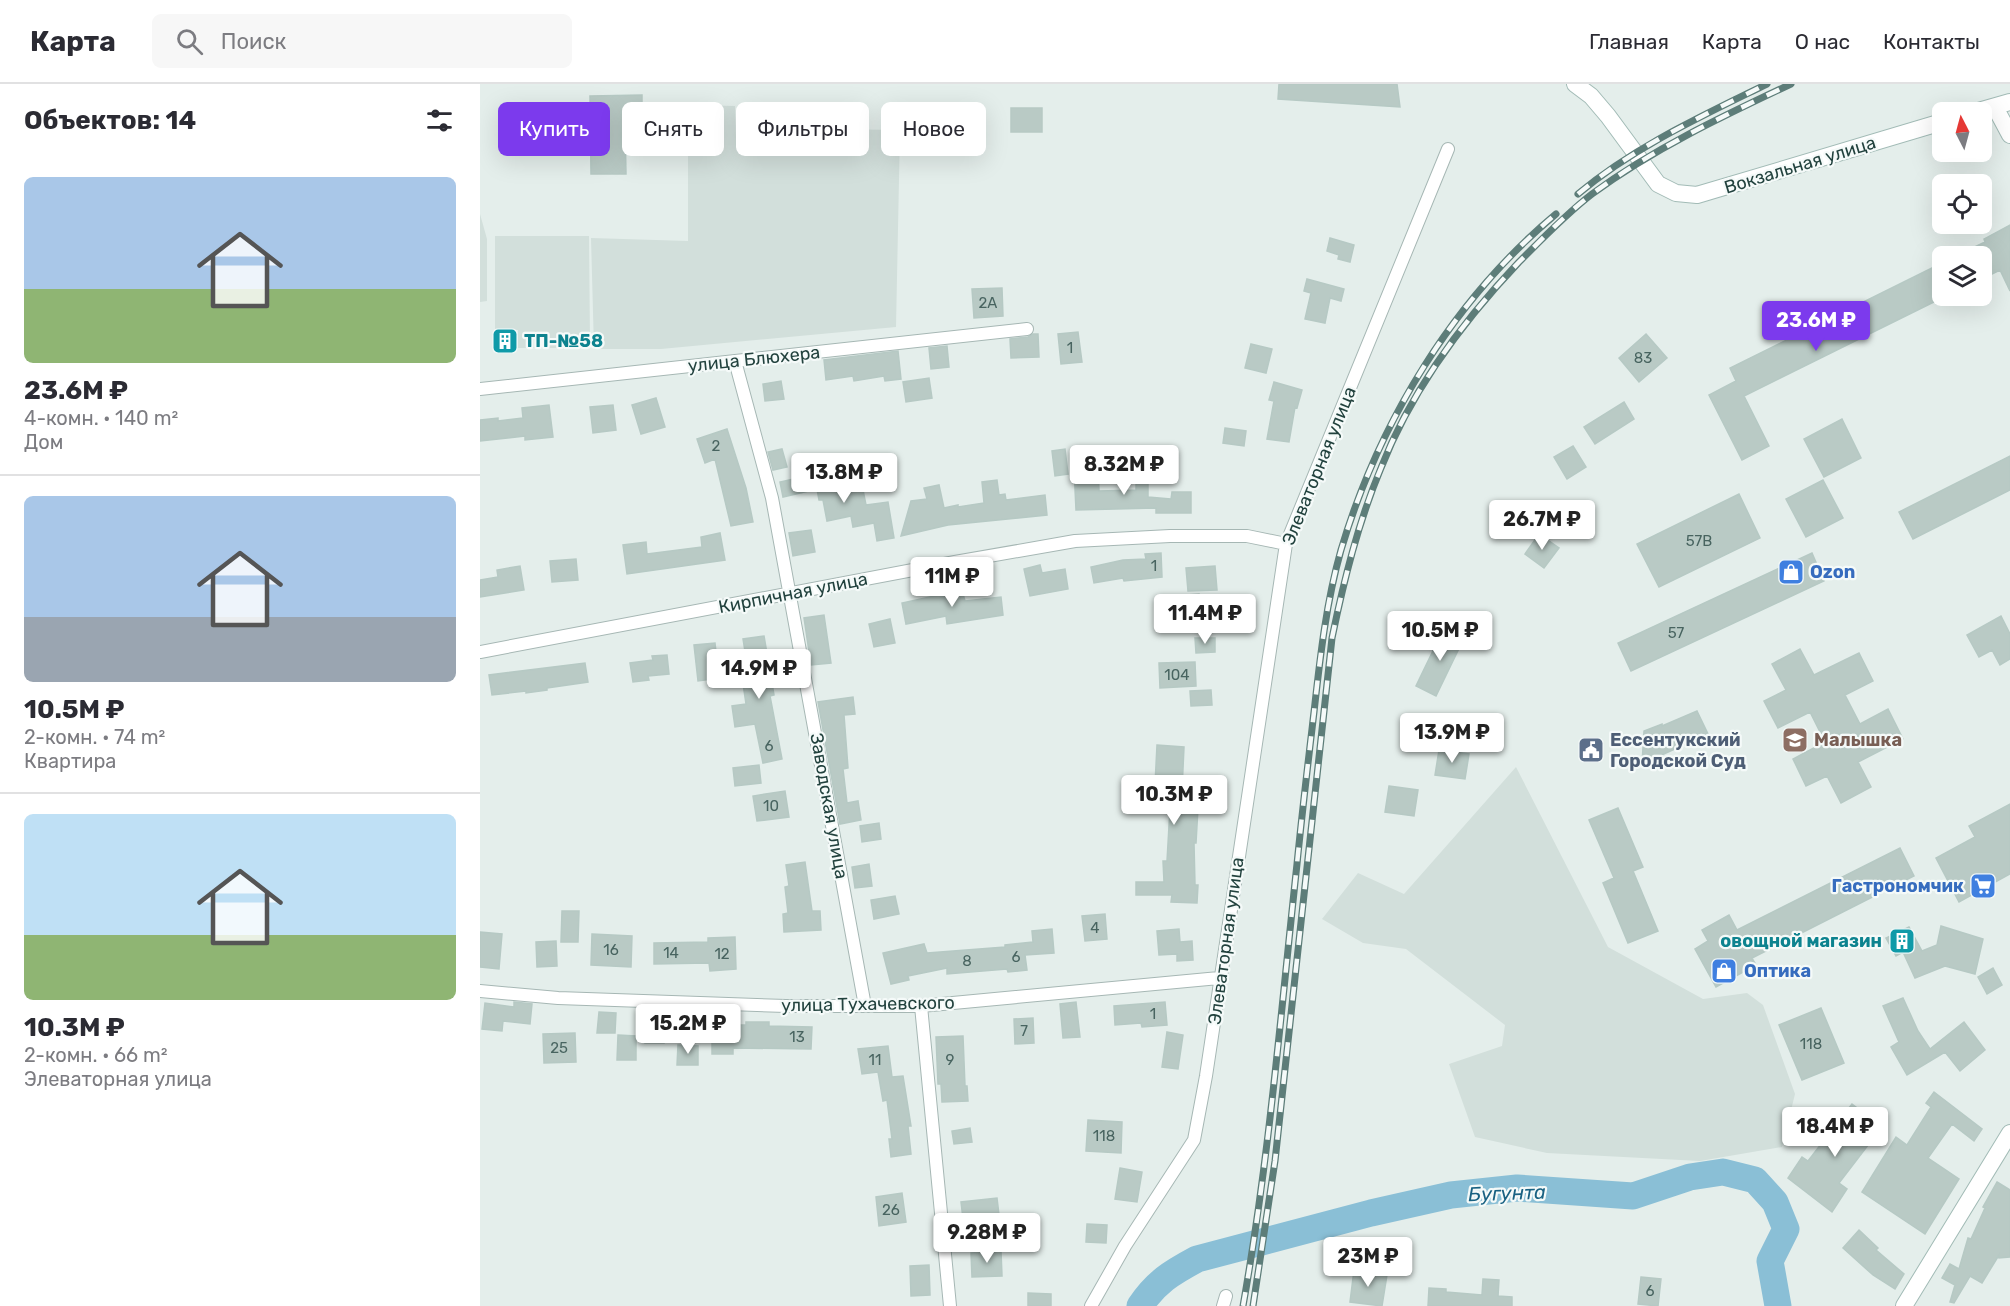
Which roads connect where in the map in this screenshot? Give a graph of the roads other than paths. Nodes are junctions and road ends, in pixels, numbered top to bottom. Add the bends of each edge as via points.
1 (1575, 84) edge
2 (2002, 104) edge
3 (1932, 125) edge
4 (2010, 135) edge
5 (1448, 149) dead end
6 (1027, 329) dead end
7 (735, 361) junction
8 (480, 389) edge
9 (1286, 544) junction
10 (790, 594) junction
11 (480, 652) edge
12 (1220, 978) junction
13 (480, 991) edge
14 (865, 1006) junction
15 (921, 1006) junction
16 (2010, 1134) edge
17 (950, 1306) edge
18 (1091, 1306) edge
19 (1904, 1306) edge

1 - 3 street, Вокзальная улица via 1608,116 1658,184 1676,193 1697,195
2 - 4 street
5 - 9 street, Элеваторная улица
6 - 7 street, улица Блюхера
7 - 8 street, улица Блюхера
7 - 10 street, Заводская улица via 772,498
9 - 10 street, Кирпичная улица via 1247,536 1075,541
9 - 12 street, Элеваторная улица
10 - 11 street, Кирпичная улица
10 - 14 street, Заводская улица
12 - 15 street, улица Тухачевского
12 - 18 street, Элеваторная улица via 1194,1140
13 - 14 street, улица Тухачевского via 558,998
14 - 15 street, улица Тухачевского
15 - 17 street
16 - 19 street

